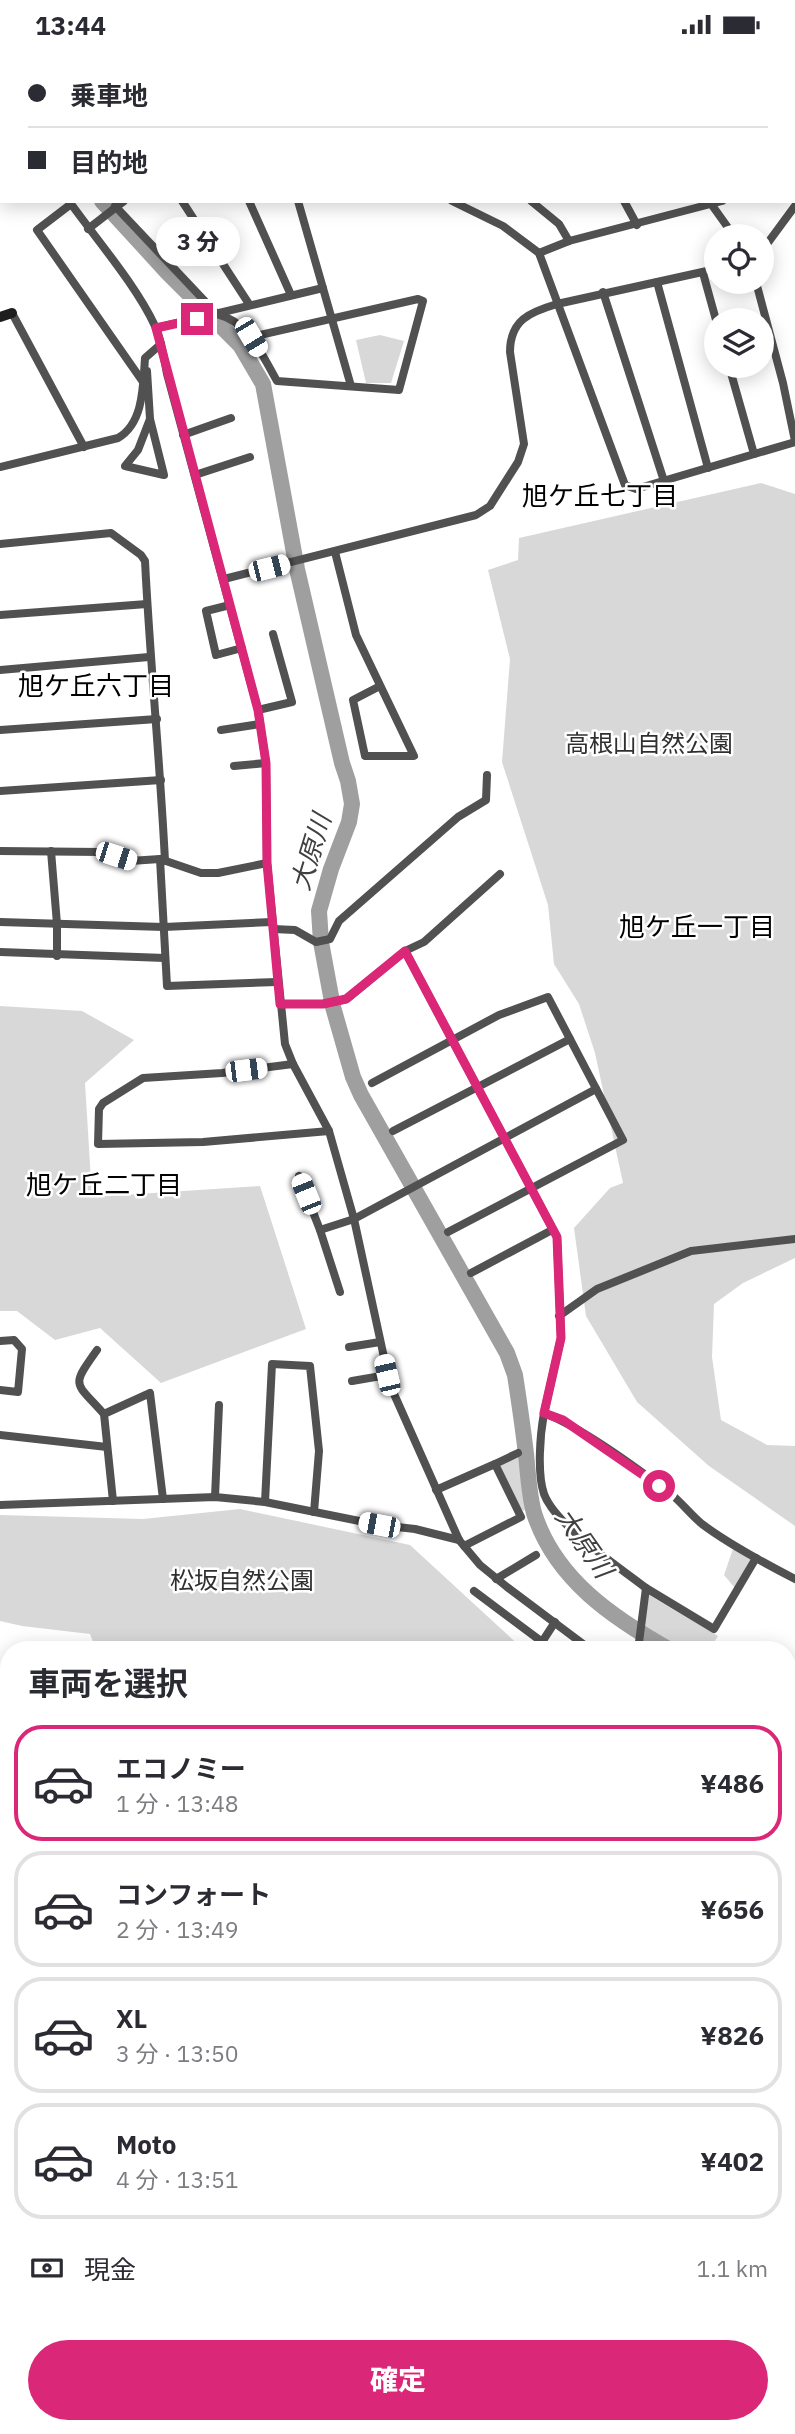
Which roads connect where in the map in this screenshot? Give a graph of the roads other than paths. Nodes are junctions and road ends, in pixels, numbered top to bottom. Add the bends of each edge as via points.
1 (69, 203) edge
2 (71, 203) edge
3 (120, 203) edge
4 (183, 203) edge
5 (250, 203) edge
6 (300, 203) edge
7 (457, 203) edge
8 (533, 203) edge
9 (625, 203) edge
10 (711, 203) edge
11 (115, 206) junction
12 (795, 207) edge
13 (726, 224) edge
14 (637, 225) junction
15 (88, 229) junction
16 (774, 235) edge
17 (569, 241) junction
18 (539, 253) junction
19 (703, 273) joint
20 (657, 282) junction
21 (323, 288) junction
22 (603, 292) junction
23 (759, 294) edge
24 (290, 295) junction
25 (249, 304) junction
26 (557, 304) junction
27 (713, 308) edge
28 (12, 313) joint
29 (217, 314) junction
30 (0, 317) edge
31 (332, 319) junction
32 (156, 328) junction
33 (251, 337) junction
34 (161, 344) junction
35 (145, 358) junction
36 (732, 378) edge
37 (143, 382) junction
38 (351, 386) junction
39 (231, 418) dead end
40 (150, 419) junction
41 (183, 435) junction
42 (795, 442) edge
43 (84, 447) junction
44 (754, 454) junction
45 (250, 457) dead end
46 (0, 467) edge
47 (708, 468) junction
48 (195, 475) junction
49 (664, 481) junction
50 (0, 544) edge
51 (335, 552) junction
52 (224, 579) junction
53 (147, 604) junction
54 (230, 605) junction
55 (0, 615) edge
56 (273, 634) dead end
57 (242, 648) junction
58 (149, 657) junction
59 (0, 670) edge
60 (380, 686) junction
61 (258, 710) junction
62 (157, 719) junction
63 (260, 724) junction
64 (0, 730) edge
65 (221, 730) dead end
66 (266, 763) junction
67 (234, 766) dead end
68 (487, 775) dead end
69 (161, 781) junction
70 (0, 790) edge
71 (0, 851) edge
72 (51, 852) junction
73 (162, 860) junction
74 (267, 863) junction
75 (500, 874) dead end
76 (0, 922) edge
77 (57, 924) junction
78 (273, 926) junction
79 (164, 927) junction
80 (405, 951) junction
81 (0, 952) edge
82 (57, 956) junction
83 (165, 958) junction
84 (277, 982) junction
85 (280, 1004) junction
86 (453, 1039) junction
87 (569, 1039) junction
88 (293, 1064) junction
89 (372, 1083) dead end
90 (478, 1086) junction
91 (596, 1089) junction
92 (329, 1131) junction
93 (393, 1131) dead end
94 (504, 1139) junction
95 (299, 1176) dead end
96 (531, 1189) junction
97 (354, 1219) junction
98 (320, 1230) junction
99 (552, 1230) junction
100 (448, 1232) dead end
101 (795, 1240) edge
102 (471, 1273) dead end
103 (340, 1292) dead end
104 (559, 1316) junction
105 (0, 1341) edge
106 (380, 1342) junction
107 (349, 1347) dead end
108 (97, 1350) dead end
109 (387, 1375) junction
110 (352, 1381) dead end
111 (0, 1390) edge
112 (219, 1405) dead end
113 (544, 1413) junction
114 (104, 1415) junction
115 (0, 1435) edge
116 (107, 1447) junction
117 (517, 1453) dead end
118 (495, 1464) junction
119 (436, 1490) junction
120 (215, 1497) junction
121 (163, 1499) junction
122 (113, 1501) junction
123 (265, 1502) junction
124 (0, 1505) edge
125 (314, 1513) junction
126 (461, 1543) junction
127 (537, 1555) dead end
128 (757, 1558) junction
129 (496, 1579) junction
130 (795, 1579) edge
131 (646, 1588) junction
132 (474, 1591) dead end
133 (555, 1622) junction
134 (541, 1641) edge
135 (543, 1641) edge
136 (579, 1641) edge
137 (639, 1641) edge

1 - 37 street via 37,230
2 - 15 street
3 - 11 street
4 - 25 street
5 - 24 street
6 - 21 street
7 - 18 street via 503,226
8 - 17 street via 559,224
9 - 14 street
10 - 13 street
10 - 14 street
11 - 15 street
11 - 29 street
12 - 16 street
14 - 17 street
15 - 32 street
17 - 18 street
18 - 26 street
19 - 20 street
19 - 27 street
20 - 22 street
20 - 47 street
21 - 24 street
21 - 31 street
22 - 26 street
22 - 49 street
23 - 42 street
24 - 25 street
25 - 29 street
26 - 49 street via 625,485 636,489
26 - 51 street via 526,317 515,326 510,339 524,444 490,506 476,515
28 - 30 street
28 - 43 street
29 - 32 street
29 - 33 street via 232,318
31 - 33 street
31 - 38 street
31 - 38 street via 418,299 423,302 399,390
32 - 34 street
33 - 38 street via 277,381
34 - 35 street
34 - 41 street
35 - 37 street
35 - 40 street
36 - 44 street
37 - 43 street via 130,429 118,438
39 - 41 street
40 - 40 street via 161,464 164,475 125,466 138,450
41 - 48 street
42 - 44 street
43 - 46 street
44 - 47 street
45 - 48 street
47 - 49 street
48 - 52 street
50 - 53 street via 111,533 145,561
51 - 52 street
51 - 60 street via 355,635
52 - 54 street
53 - 55 street
53 - 58 street
54 - 57 street
54 - 57 street via 206,611 216,655
56 - 61 street via 292,702
57 - 61 street
58 - 59 street
58 - 62 street
60 - 60 street via 409,744 414,755 365,756 353,700
61 - 63 street
62 - 64 street
62 - 69 street
63 - 65 street
63 - 66 street
66 - 67 street
66 - 74 street
68 - 78 street via 486,800 458,817 339,921 330,939 316,942 295,930
69 - 70 street
69 - 73 street
71 - 72 street
72 - 73 street via 102,852 130,861
72 - 77 street
73 - 74 street via 201,873
73 - 79 street
74 - 78 street
75 - 80 street via 424,942
76 - 77 street
77 - 79 street
77 - 82 street
78 - 79 street
78 - 84 street
79 - 83 street
80 - 85 street via 346,999
80 - 86 street
81 - 82 street
82 - 83 street
83 - 84 street via 167,986
84 - 85 street
85 - 88 street via 285,1044
86 - 87 street via 548,997
86 - 89 street
86 - 90 street
87 - 90 street
87 - 91 street
88 - 92 street
88 - 92 street via 144,1078 103,1103 98,1145
90 - 93 street
90 - 94 street
91 - 94 street
91 - 96 street via 623,1140
92 - 97 street
94 - 96 street
94 - 97 street
95 - 98 street
96 - 99 street
96 - 100 street
97 - 98 street
97 - 106 street
98 - 103 street
99 - 102 street
99 - 104 street via 557,1237
101 - 104 street via 691,1251 597,1289
104 - 113 street via 561,1338
105 - 111 street via 14,1340 22,1349 18,1392
106 - 107 street
106 - 109 street
108 - 114 street via 78,1377 78,1385
109 - 110 street
109 - 119 street
112 - 120 street
113 - 128 street via 563,1420 630,1465 702,1524
113 - 131 street via 540,1450 544,1493 559,1518
114 - 116 street
114 - 121 street via 150,1393
115 - 116 street
116 - 122 street
117 - 118 street
118 - 119 street
118 - 126 street via 521,1517
119 - 126 street
120 - 121 street
120 - 123 street
121 - 122 street
122 - 124 street
123 - 125 street
123 - 125 street via 272,1364 310,1366 319,1451
125 - 126 street via 415,1529
126 - 129 street
127 - 129 street
128 - 130 street
128 - 131 street via 714,1629
129 - 133 street
131 - 137 street
132 - 134 street
133 - 135 street
133 - 136 street

